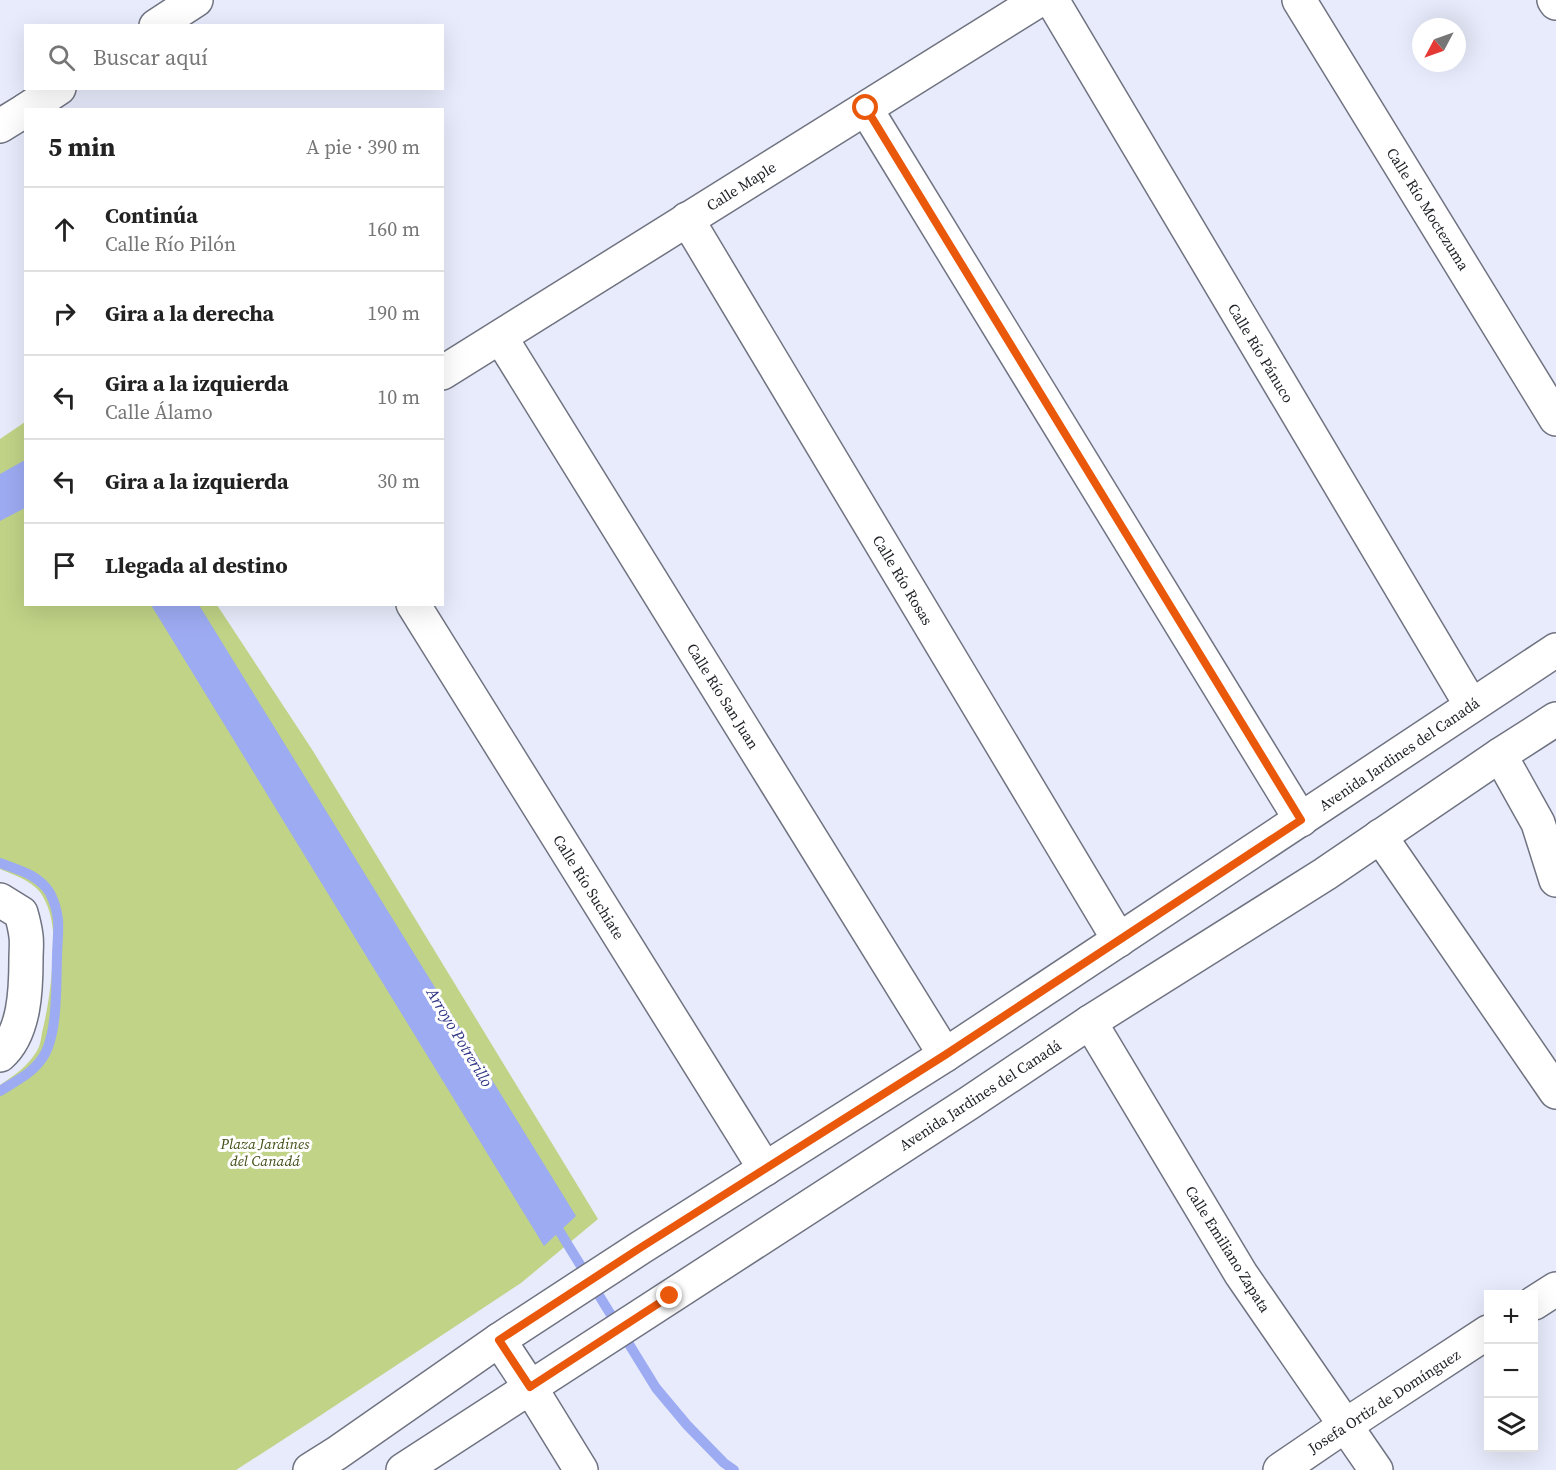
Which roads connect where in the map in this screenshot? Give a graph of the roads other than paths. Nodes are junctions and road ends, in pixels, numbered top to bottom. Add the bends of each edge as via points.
1 (196, 0) edge
2 (1039, 0) edge
3 (1052, 0) edge
4 (1299, 0) edge
5 (159, 24) edge
6 (56, 90) edge
7 (29, 108) edge
8 (866, 108) junction
9 (24, 111) edge
10 (0, 126) edge
11 (687, 219) junction
12 (501, 338) junction
13 (444, 372) edge
14 (1556, 419) edge
15 (413, 606) edge
16 (1556, 650) edge
17 (1471, 705) junction
18 (1556, 719) edge
19 (1500, 754) junction
20 (1301, 820) junction
21 (1380, 836) junction
22 (1556, 880) edge
23 (11, 906) edge
24 (1119, 940) junction
25 (1090, 1022) junction
26 (0, 1055) edge
27 (945, 1055) junction
28 (1556, 1092) edge
29 (765, 1169) junction
30 (1556, 1289) edge
31 (1538, 1300) edge
32 (1484, 1335) edge
33 (499, 1340) junction
34 (530, 1387) junction
35 (1346, 1425) junction
36 (310, 1470) edge
37 (403, 1470) edge
38 (581, 1470) edge
39 (1280, 1470) edge
40 (1376, 1470) edge

1 - 5 street
2 - 8 street, Calle Maple
3 - 17 street, Calle Río Pánuco
4 - 14 street, Calle Río Moctezuma
6 - 7 street
8 - 11 street, Calle Maple
8 - 20 street
9 - 10 street
11 - 12 street, Calle Maple
11 - 24 street, Calle Río Rosas
12 - 13 street, Calle Maple
12 - 27 street, Calle Río San Juan
15 - 29 street, Calle Río Suchiate
16 - 17 street, Avenida Jardines del Canadá
17 - 20 street, Avenida Jardines del Canadá
18 - 19 street, Avenida Jardines del Canadá
19 - 21 street, Avenida Jardines del Canadá
19 - 22 street via 1538,823
20 - 24 street, Avenida Jardines del Canadá
21 - 25 street, Avenida Jardines del Canadá
21 - 28 street
23 - 26 street via 27,938 26,987 15,1036
24 - 27 street, Avenida Jardines del Canadá
25 - 34 street, Avenida Jardines del Canadá
25 - 35 street, Calle Emiliano Zapata via 1240,1274
27 - 29 street, Avenida Jardines del Canadá
29 - 33 street, Avenida Jardines del Canadá
30 - 31 street
32 - 35 street, Josefa Ortiz de Domínguez
33 - 34 street
33 - 36 street, Avenida Jardines del Canadá
34 - 37 street, Avenida Jardines del Canadá
34 - 38 street
35 - 39 street, Josefa Ortiz de Domínguez
35 - 40 street, Calle Emiliano Zapata

